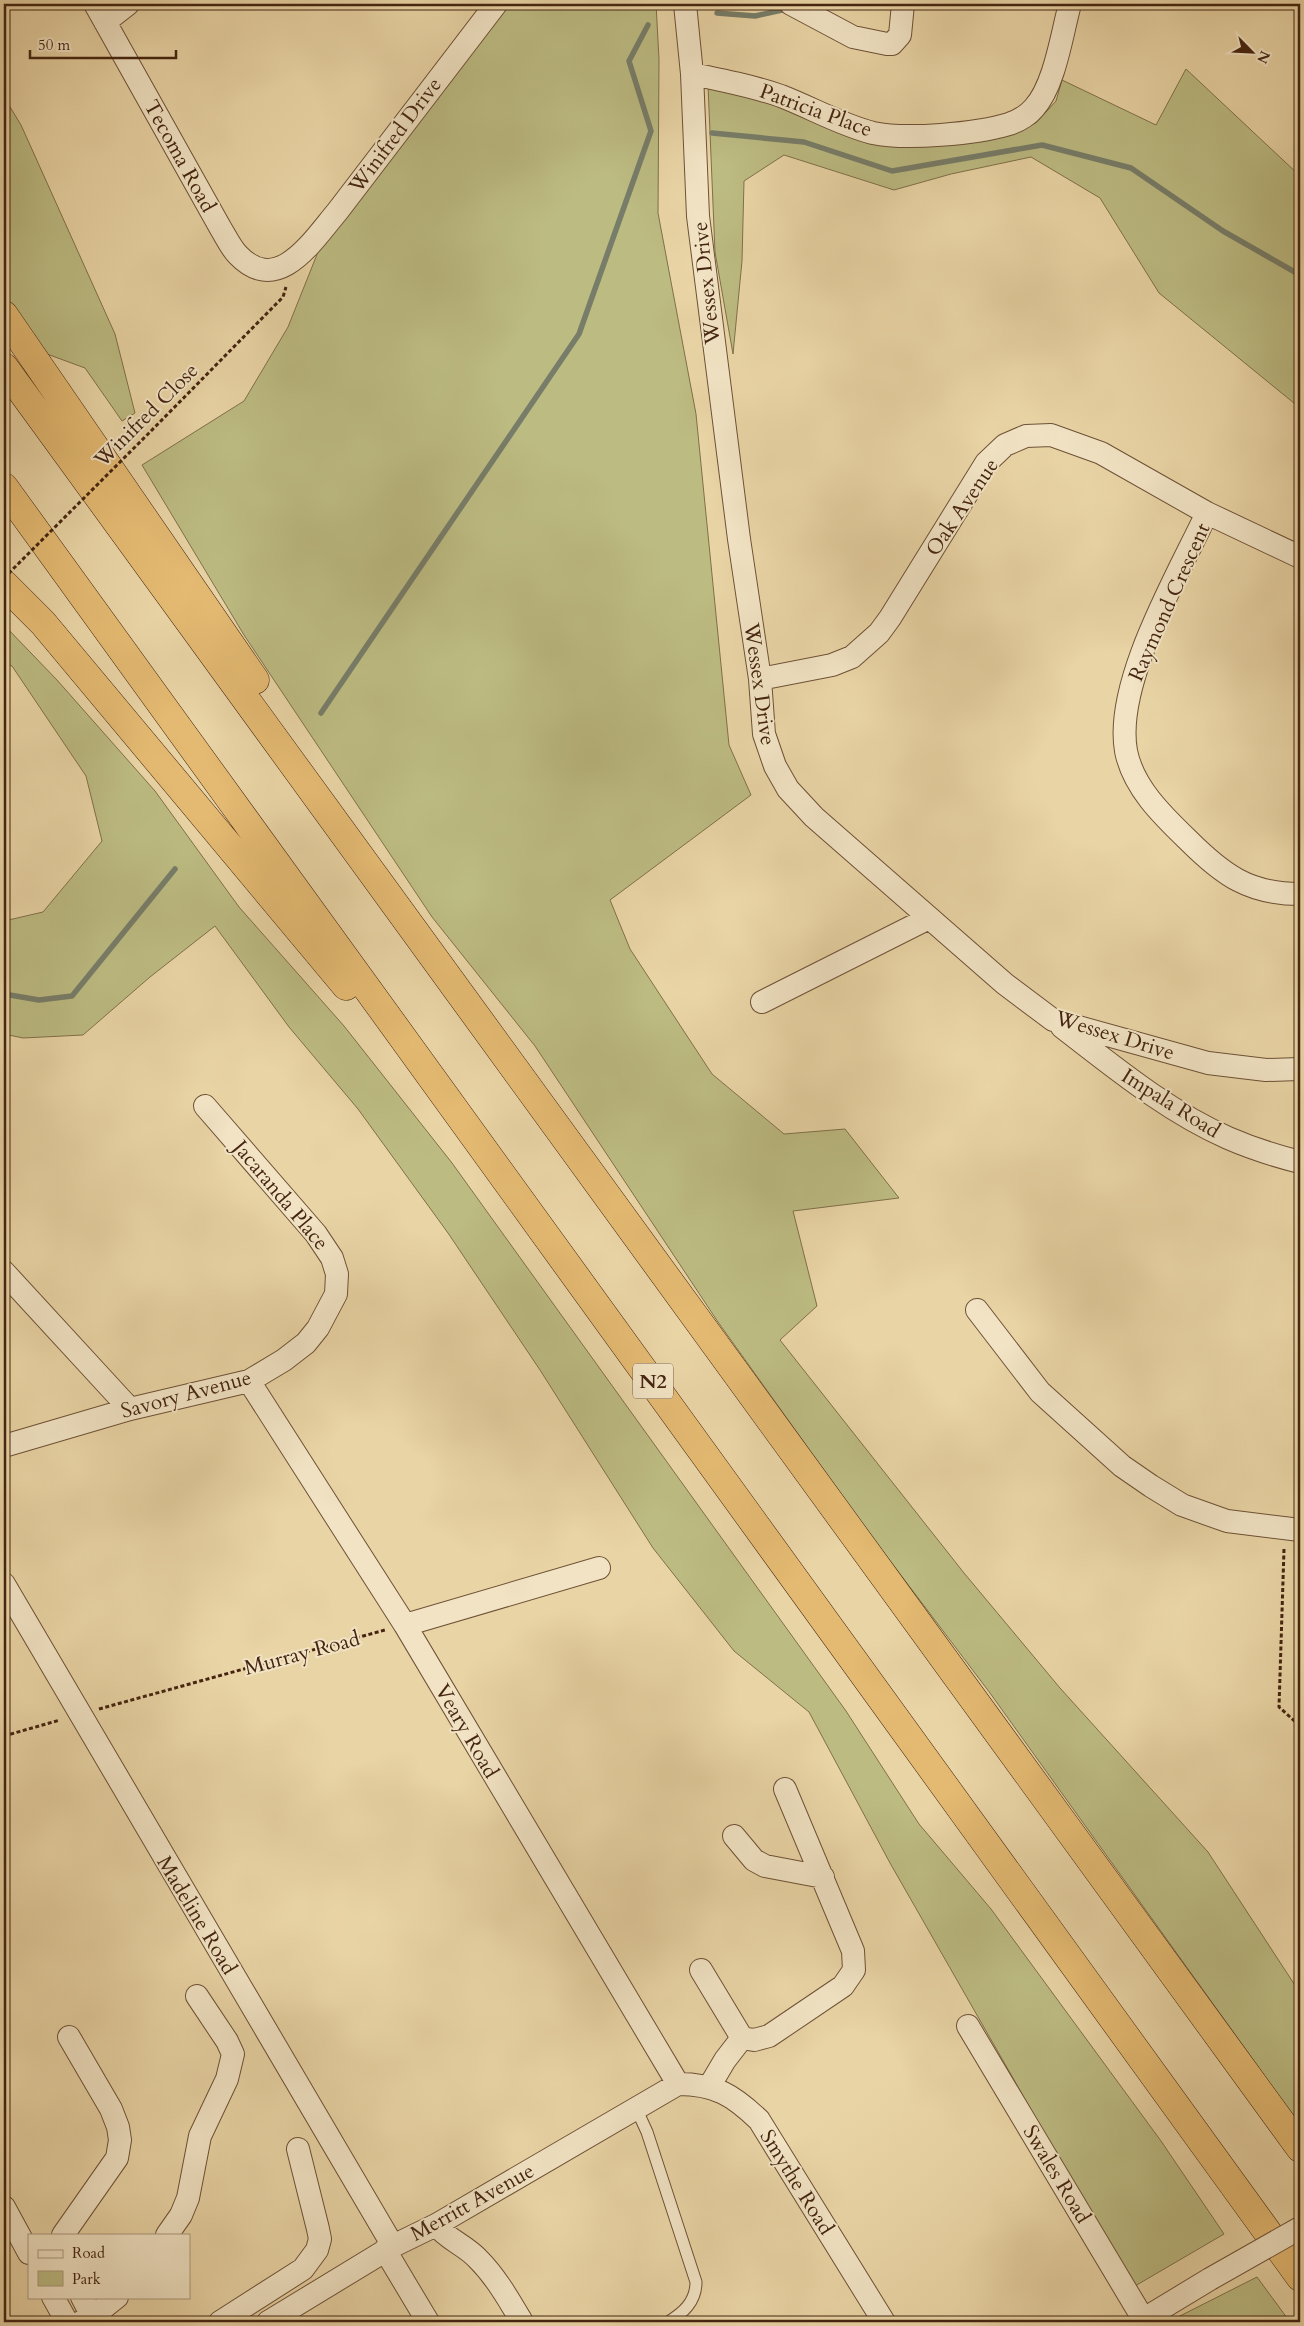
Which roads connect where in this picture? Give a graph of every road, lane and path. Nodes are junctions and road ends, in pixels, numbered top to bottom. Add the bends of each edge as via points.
1 (128, 4) edge
2 (496, 4) edge
3 (685, 4) edge
4 (903, 4) edge
5 (1070, 4) edge
6 (793, 5) edge
7 (100, 13) edge
8 (692, 74) junction
9 (292, 263) junction
10 (4, 315) edge
11 (4, 367) edge
12 (4, 486) edge
13 (1207, 513) junction
14 (1300, 557) edge
15 (4, 578) edge
16 (4, 584) edge
17 (760, 679) junction
18 (1300, 894) edge
19 (929, 918) junction
20 (762, 1002) dead end
21 (1053, 1020) junction
22 (498, 1044) junction
23 (1300, 1069) edge
24 (206, 1106) dead end
25 (467, 1124) junction
26 (1300, 1162) edge
27 (4, 1272) edge
28 (336, 1294) joint
29 (977, 1310) dead end
30 (249, 1381) junction
31 (130, 1409) junction
32 (4, 1446) edge
33 (1293, 1529) edge
34 (599, 1568) dead end
35 (5, 1587) edge
36 (405, 1625) junction
37 (79, 1714) junction
38 (1300, 1726) edge
39 (4, 1736) edge
40 (785, 1788) dead end
41 (734, 1836) dead end
42 (823, 1877) junction
43 (701, 1970) dead end
44 (197, 1996) dead end
45 (968, 2026) dead end
46 (69, 2037) dead end
47 (742, 2038) junction
48 (678, 2084) junction
49 (709, 2087) junction
50 (636, 2108) junction
51 (1300, 2148) edge
52 (298, 2149) dead end
53 (4, 2207) edge
54 (436, 2225) junction
55 (1300, 2228) edge
56 (64, 2234) edge
57 (169, 2234) edge
58 (389, 2248) junction
59 (28, 2251) edge
60 (1300, 2277) edge
61 (54, 2298) edge
62 (82, 2298) edge
63 (116, 2298) edge
64 (89, 2321) edge
65 (1143, 2321) edge
66 (67, 2322) edge
67 (220, 2322) edge
68 (268, 2322) edge
69 (428, 2322) edge
70 (522, 2322) edge
71 (668, 2322) edge
72 (884, 2322) edge

1 - 7 street
2 - 9 street, Winifred Drive via 337,212
3 - 8 street, Wessex Drive
4 - 6 street via 900,35 892,44 853,37
5 - 8 street, Patricia Place via 1050,75 1035,107 1016,121 988,128 916,136 874,133 854,128 780,96
7 - 9 street, Tecoma Road via 238,255 264,270
8 - 17 street, Wessex Drive via 698,216
9 - 15 path, Winifred Close, bridge via 283,297
10 - 22 highway via 468,987 489,1021
11 - 22 highway
12 - 25 highway, N2
13 - 14 street, Oak Avenue
13 - 17 street, Oak Avenue via 1086,447 1051,435 1026,436 1005,445 986,463 890,618 865,646 832,665
13 - 18 street, Raymond Crescent via 1136,669 1125,708 1126,751 1134,775 1149,799 1221,872 1275,893
16 - 25 highway via 49,631 344,983 430,1092
17 - 19 street, Wessex Drive via 764,734 775,766 788,789 814,817
19 - 20 street
19 - 21 street, Wessex Drive via 1005,984
21 - 23 street, Wessex Drive via 1208,1063 1266,1070
21 - 26 street, Impala Road via 1122,1073 1179,1111 1227,1138
22 - 51 highway
24 - 28 street, Jacaranda Place via 316,1234 332,1258 337,1274
25 - 60 highway, N2
27 - 31 street
28 - 30 street, Savory Avenue via 328,1312 306,1343
29 - 33 street via 1040,1392 1122,1466 1182,1505 1227,1521
30 - 31 street, Savory Avenue
30 - 36 street, Veary Road
31 - 32 street, Savory Avenue
33 - 38 path via 1279,1707
34 - 36 street
35 - 37 street, Madeline Road
36 - 37 path, Murray Road
36 - 48 street, Veary Road
37 - 39 path, Murray Road
37 - 58 street, Madeline Road
40 - 42 street
41 - 42 street via 754,1860 765,1866
42 - 47 street via 853,1951 854,1970 850,1978 769,2036 754,2040
43 - 47 street
44 - 57 street via 228,2040 233,2054 227,2078 200,2136 188,2198
45 - 65 street, Swales Road
46 - 56 street via 111,2109 120,2140 117,2158
47 - 49 street via 724,2060
48 - 49 street, Smythe Road
48 - 50 street, Merritt Avenue
49 - 72 street, Smythe Road via 742,2104 759,2120
50 - 54 street, Merritt Avenue
50 - 71 lane via 647,2132 696,2282 693,2298 685,2310
52 - 67 street via 318,2228 317,2250 303,2269
53 - 59 street
54 - 58 street, Merritt Avenue
54 - 70 street via 447,2238 478,2258
55 - 65 street, bridge
58 - 68 street, Merritt Avenue
58 - 69 street, Madeline Road
61 - 66 street
62 - 64 street
63 - 64 street

